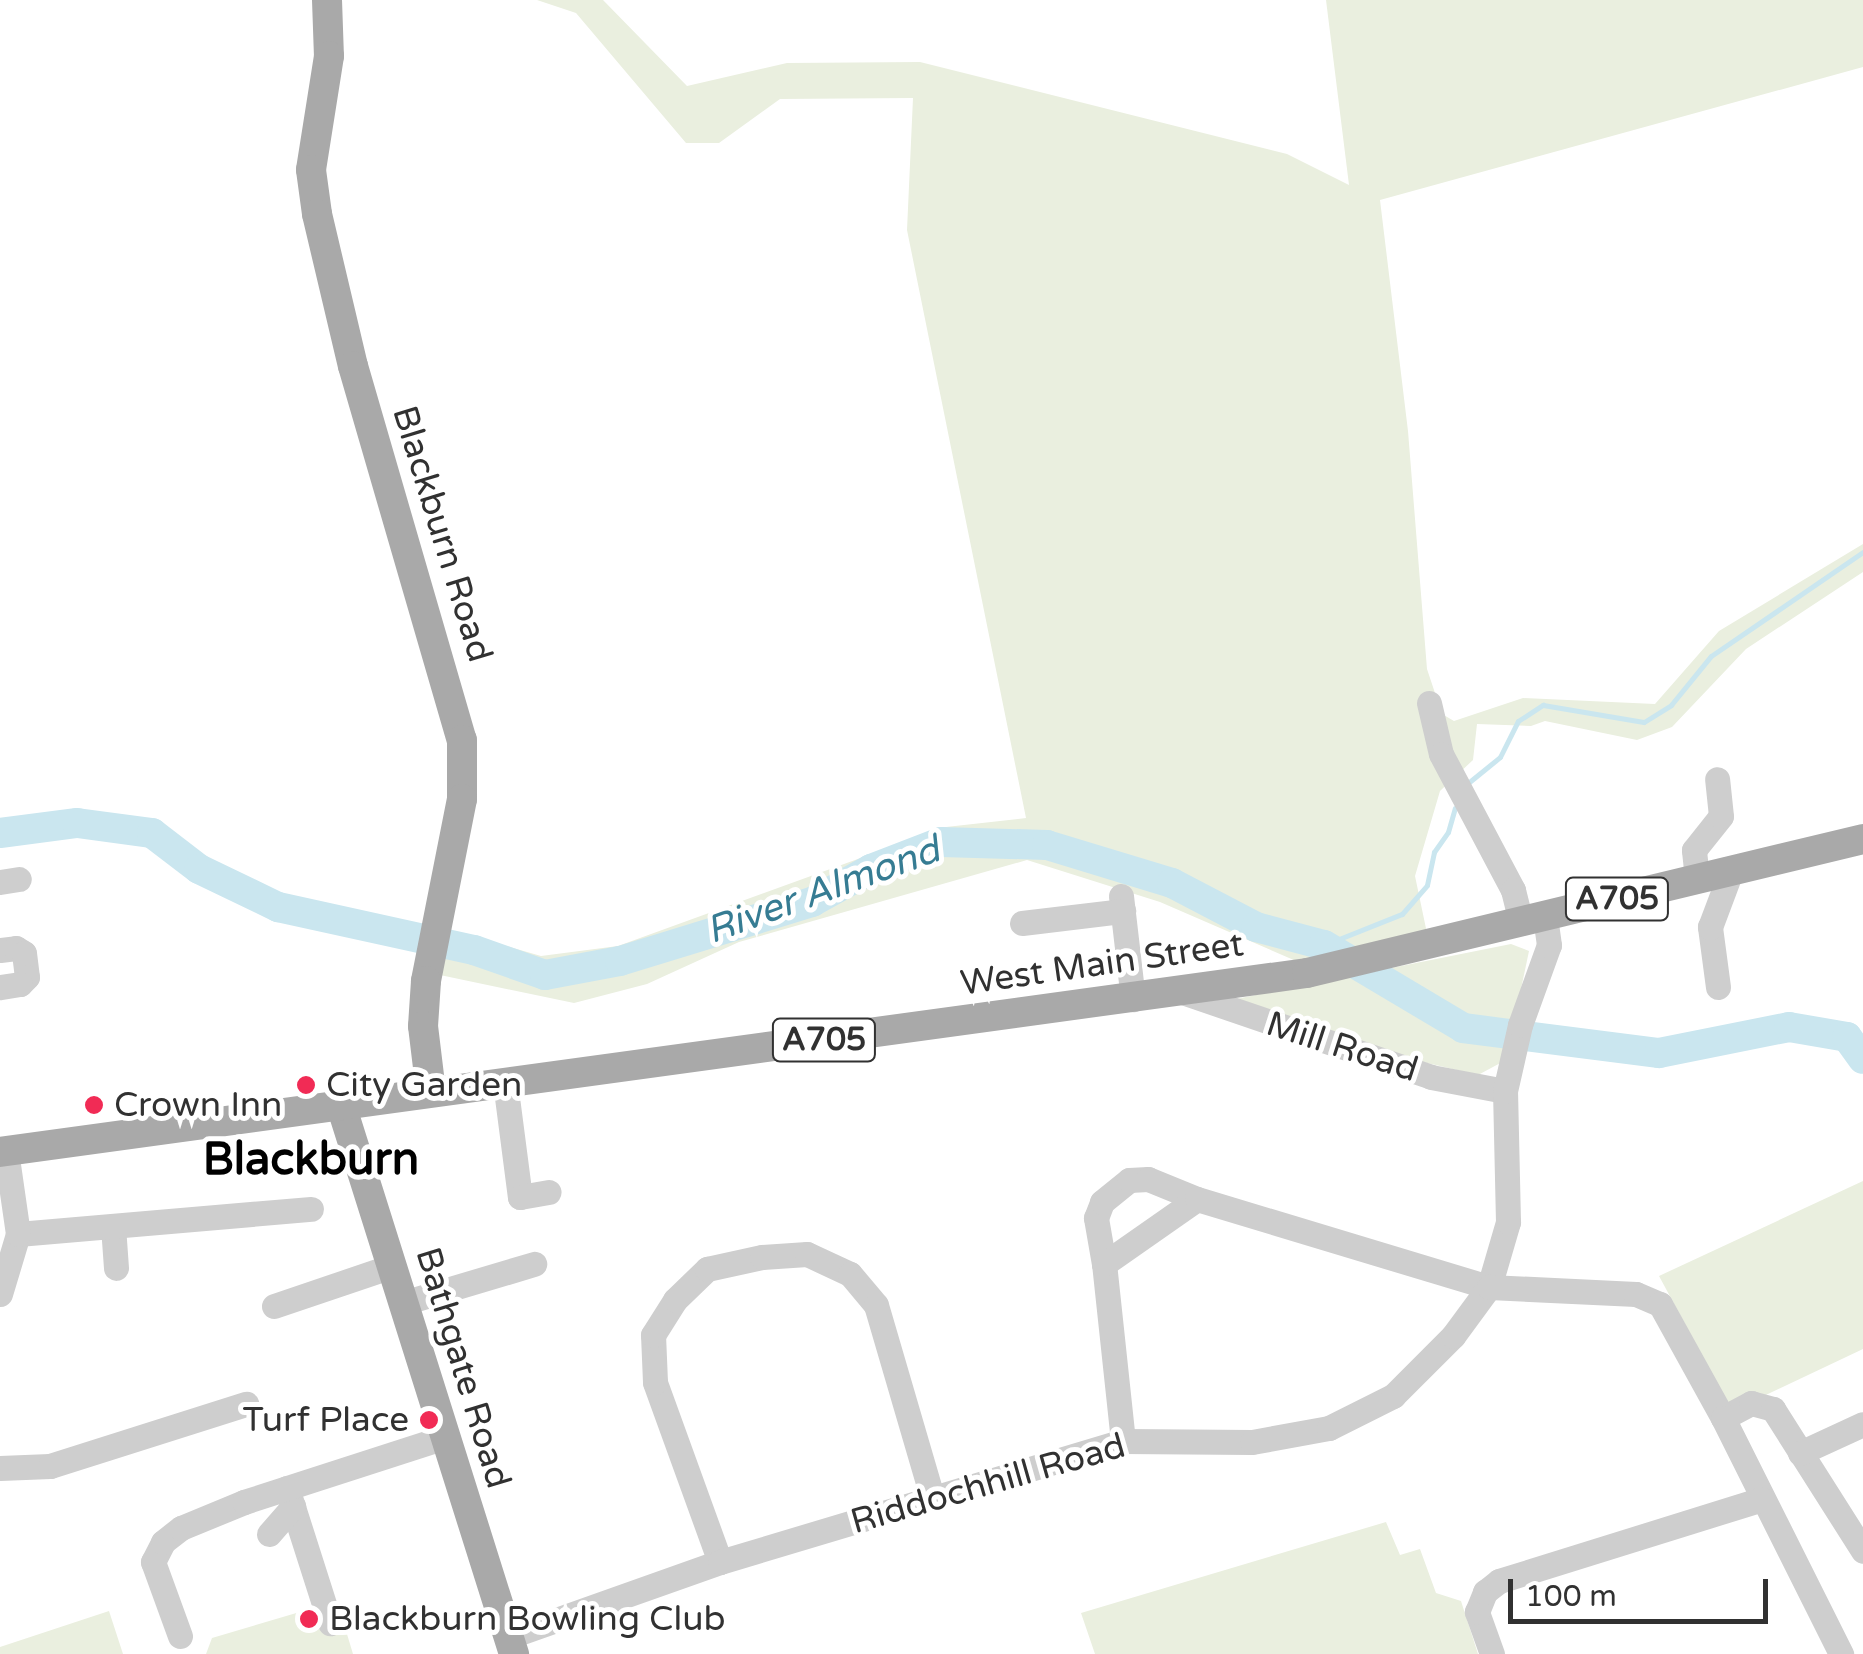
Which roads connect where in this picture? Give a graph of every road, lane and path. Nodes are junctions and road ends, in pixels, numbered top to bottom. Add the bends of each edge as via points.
1 (324, 3) edge
2 (1429, 702) dead end
3 (1718, 779) dead end
4 (1863, 839) edge
5 (1731, 871) junction
6 (1697, 880) junction
7 (1533, 919) junction
8 (1022, 923) dead end
9 (0, 950) edge
10 (0, 987) edge
11 (1718, 987) dead end
12 (1182, 992) junction
13 (1133, 999) junction
14 (505, 1082) junction
15 (1505, 1090) junction
16 (432, 1092) junction
17 (341, 1105) junction
18 (3, 1152) edge
19 (549, 1192) dead end
20 (1196, 1199) junction
21 (311, 1208) dead end
22 (114, 1226) junction
23 (18, 1234) junction
24 (534, 1264) dead end
25 (1104, 1264) junction
26 (392, 1266) junction
27 (116, 1268) dead end
28 (1489, 1288) junction
29 (0, 1294) edge
30 (403, 1302) junction
31 (274, 1306) dead end
32 (246, 1404) dead end
33 (1723, 1418) junction
34 (1863, 1424) edge
35 (446, 1437) junction
36 (1124, 1440) junction
37 (1800, 1453) junction
38 (0, 1468) edge
39 (932, 1496) junction
40 (290, 1497) junction
41 (1762, 1499) junction
42 (269, 1534) dead end
43 (1863, 1551) edge
44 (720, 1562) junction
45 (330, 1622) dead end
46 (180, 1636) dead end
47 (511, 1646) edge
48 (1492, 1654) edge
49 (1841, 1654) edge

1 - 16 main road, Blackburn Road via 329,56 311,170 317,214 353,366 462,740 462,798 426,982 423,1026
2 - 7 street via 1441,754
3 - 6 street via 1721,816 1694,850
4 - 5 main road, West Main Street / A705
5 - 6 main road, West Main Street / A705
5 - 11 street via 1710,927
6 - 7 main road, West Main Street / A705
7 - 12 main road, West Main Street / A705 via 1306,973
7 - 15 street, Riddochhill Road via 1549,945
8 - 13 street via 1122,904
9 - 10 street via 24,953 27,978
12 - 13 main road, West Main Street / A705
12 - 15 street, Mill Road via 1431,1076
13 - 14 main road, West Main Street / A705
14 - 16 main road, West Main Street / A705
14 - 19 street via 520,1197
15 - 28 street, Riddochhill Road via 1508,1222
16 - 17 main road, West Main Street / A705
17 - 18 main road, A705
17 - 26 main road, Bathgate Road
18 - 23 street
20 - 25 street
20 - 25 street via 1148,1180 1129,1180 1102,1202 1096,1218
20 - 28 street
21 - 22 street
22 - 23 street
22 - 27 street
23 - 29 street
24 - 30 street
25 - 36 street
26 - 30 main road, Bathgate Road
26 - 31 street
28 - 33 street via 1636,1294 1660,1304
28 - 36 street, Riddochhill Road via 1393,1396 1329,1428 1252,1442
30 - 35 main road, Bathgate Road
32 - 38 street via 50,1466
33 - 37 street via 1751,1403 1773,1409
33 - 41 street
34 - 37 street
35 - 40 street
35 - 47 main road, Bathgate Road
36 - 39 street, Riddochhill Road
37 - 43 street
39 - 44 street, Riddochhill Road
39 - 44 street via 876,1305 850,1274 807,1254 762,1256 707,1270 675,1300 653,1335 655,1382
40 - 42 street
40 - 45 street
40 - 46 street via 182,1528 163,1542 153,1562
41 - 48 street via 1499,1581 1485,1592 1477,1612
41 - 49 street
44 - 47 street, Riddochhill Road

